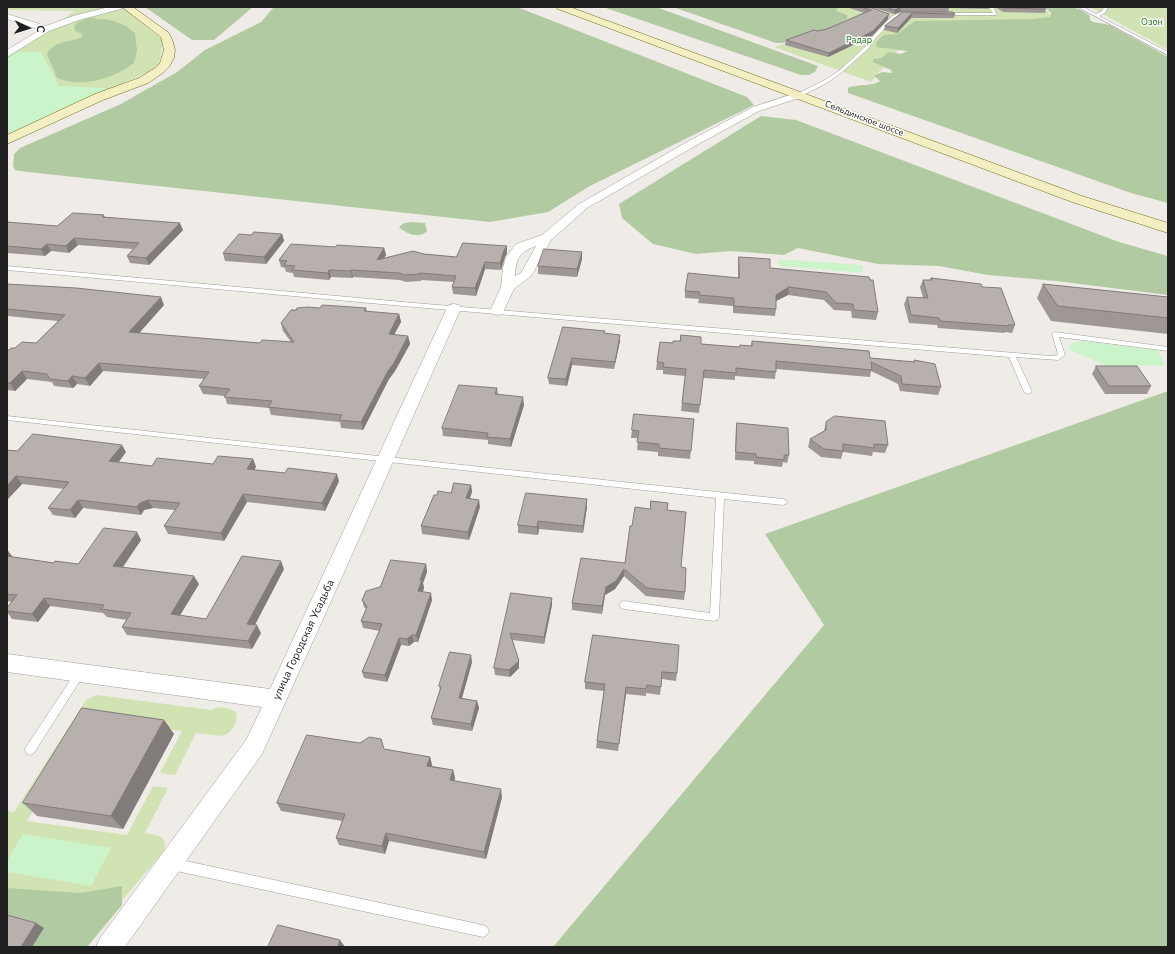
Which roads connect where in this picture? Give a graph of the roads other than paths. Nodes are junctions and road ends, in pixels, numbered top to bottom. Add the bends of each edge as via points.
1 (118, 7) edge
2 (127, 7) edge
3 (561, 7) edge
4 (991, 7) edge
5 (1080, 7) edge
6 (1106, 7) edge
7 (921, 13) edge
8 (886, 14) edge
9 (936, 14) edge
10 (1096, 15) junction
11 (7, 16) edge
12 (894, 17) junction
13 (46, 29) junction
14 (7, 54) edge
15 (1168, 54) edge
16 (799, 95) junction
17 (7, 140) edge
18 (1168, 228) edge
19 (546, 238) junction
20 (7, 268) edge
21 (508, 287) junction
22 (454, 308) junction
23 (497, 311) junction
24 (1168, 349) edge
25 (1012, 355) junction
26 (1028, 392) dead end
27 (7, 418) edge
28 (386, 460) junction
29 (720, 496) junction
30 (783, 502) dead end
31 (624, 605) dead end
32 (7, 663) edge
33 (80, 673) junction
34 (277, 699) junction
35 (30, 750) dead end
36 (169, 863) junction
37 (483, 931) dead end
38 (109, 947) edge

1 - 13 street
2 - 17 main road via 165,35 169,42 166,64 146,78
3 - 16 main road, Сельдинское шоссе
4 - 9 lane via 996,14
5 - 10 lane
6 - 10 lane via 1104,12
7 - 12 lane via 900,14
8 - 12 lane
10 - 15 lane
11 - 13 street
12 - 16 lane via 873,38 867,48 841,71
13 - 14 street
16 - 18 main road, Сельдинское шоссе via 1077,199
16 - 19 street via 756,109 691,144 583,206
19 - 21 street via 526,275
19 - 21 street via 520,247 512,257
20 - 22 lane
21 - 23 street
22 - 23 lane
22 - 28 street, улица Городская Усадьба
23 - 25 lane
24 - 25 lane via 1055,334 1062,353 1058,358
25 - 26 lane
27 - 28 lane
28 - 29 lane
28 - 34 street, улица Городская Усадьба
29 - 30 lane
29 - 31 lane via 714,617
32 - 33 street
33 - 34 street
33 - 35 lane
34 - 36 street, улица Городская Усадьба via 254,747
36 - 37 lane
36 - 38 street, улица Городская Усадьба

